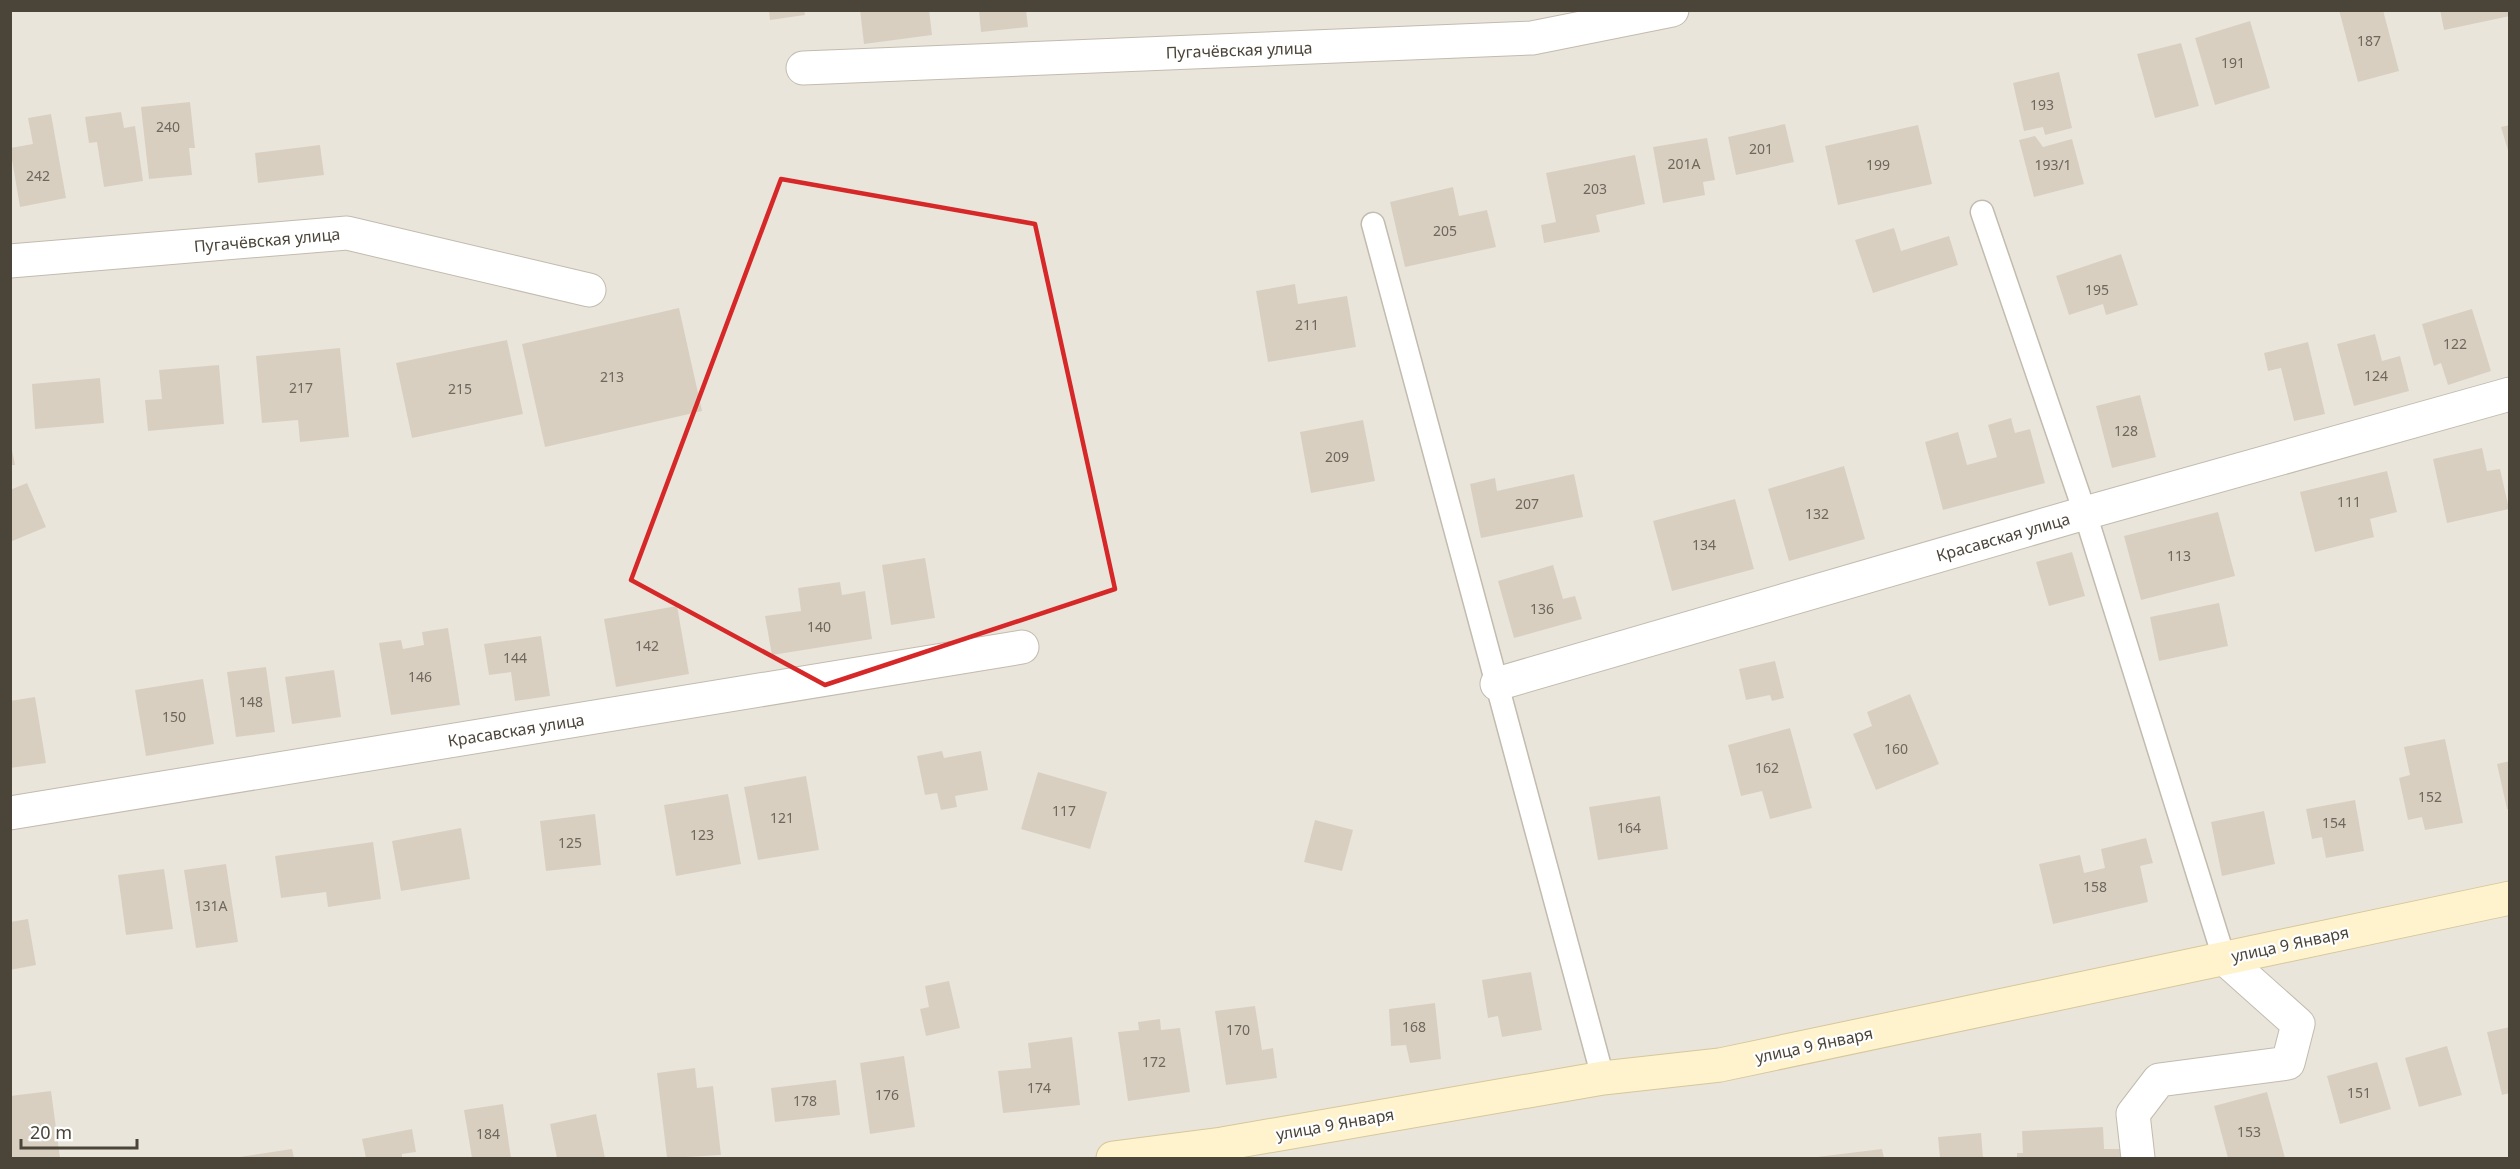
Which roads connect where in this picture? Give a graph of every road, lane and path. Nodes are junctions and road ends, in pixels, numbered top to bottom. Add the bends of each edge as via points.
1 (1672, 10) edge
2 (802, 68) dead end
3 (1982, 212) dead end
4 (1373, 224) dead end
5 (10, 261) edge
6 (589, 290) dead end
7 (2510, 394) edge
8 (2085, 513) junction
9 (1022, 647) dead end
10 (1497, 684) junction
11 (10, 813) edge
12 (2510, 898) edge
13 (2224, 958) junction
14 (1603, 1078) junction
15 (1222, 1151) edge
16 (1113, 1158) edge
17 (2138, 1158) edge

1 - 2 street, Пугачёвская улица via 1532,38
3 - 8 lane
4 - 10 lane
5 - 6 street, Пугачёвская улица via 347,233
7 - 8 street, Красавская улица
8 - 10 street, Красавская улица
8 - 13 lane
9 - 11 street, Красавская улица
10 - 14 lane
12 - 13 main road, улица 9 Января
13 - 14 main road, улица 9 Января via 1720,1065
13 - 17 street via 2298,1024 2288,1063 2159,1080 2133,1114
14 - 15 main road, улица 9 Января
15 - 16 main road, улица 9 Января

